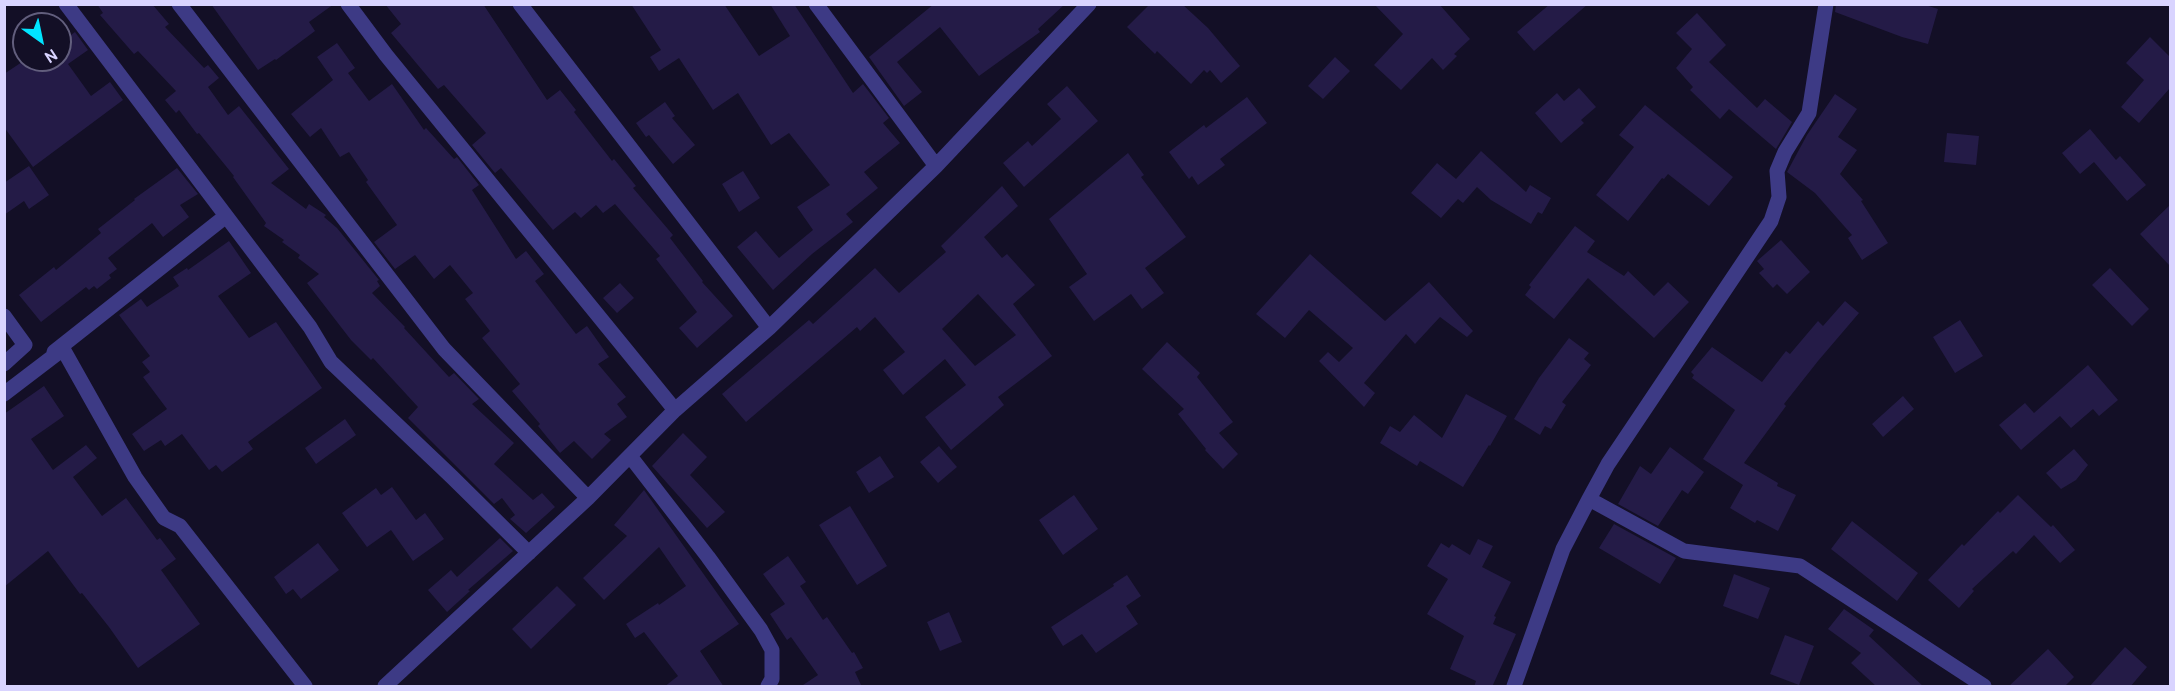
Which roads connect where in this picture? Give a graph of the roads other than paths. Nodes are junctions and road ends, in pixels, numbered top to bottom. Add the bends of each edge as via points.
1 (66, 4) edge
2 (179, 4) edge
3 (348, 4) edge
4 (520, 4) edge
5 (816, 4) edge
6 (1089, 4) edge
7 (1826, 4) edge
8 (936, 166) junction
9 (226, 216) junction
10 (4, 316) edge
11 (769, 328) junction
12 (4, 364) edge
13 (4, 392) edge
14 (675, 410) junction
15 (630, 456) junction
16 (588, 498) junction
17 (1589, 499) junction
18 (530, 553) junction
19 (1979, 685) edge
20 (305, 687) edge
21 (385, 687) edge
22 (768, 687) edge
23 (1514, 687) edge

1 - 9 street
2 - 16 street via 444,349
3 - 14 street
4 - 11 street
5 - 8 street
6 - 8 street
7 - 17 street via 1809,113 1777,171 1779,197 1771,221 1608,464
8 - 11 street
9 - 13 street
9 - 18 street via 310,327 331,362
10 - 12 street via 25,345
11 - 14 street
13 - 20 street via 63,349 152,502 164,518 180,526
14 - 15 street
15 - 16 street
15 - 22 street via 761,630 772,650 772,680
16 - 18 street
17 - 19 street via 1684,551 1800,566
17 - 23 street via 1563,549
18 - 21 street

